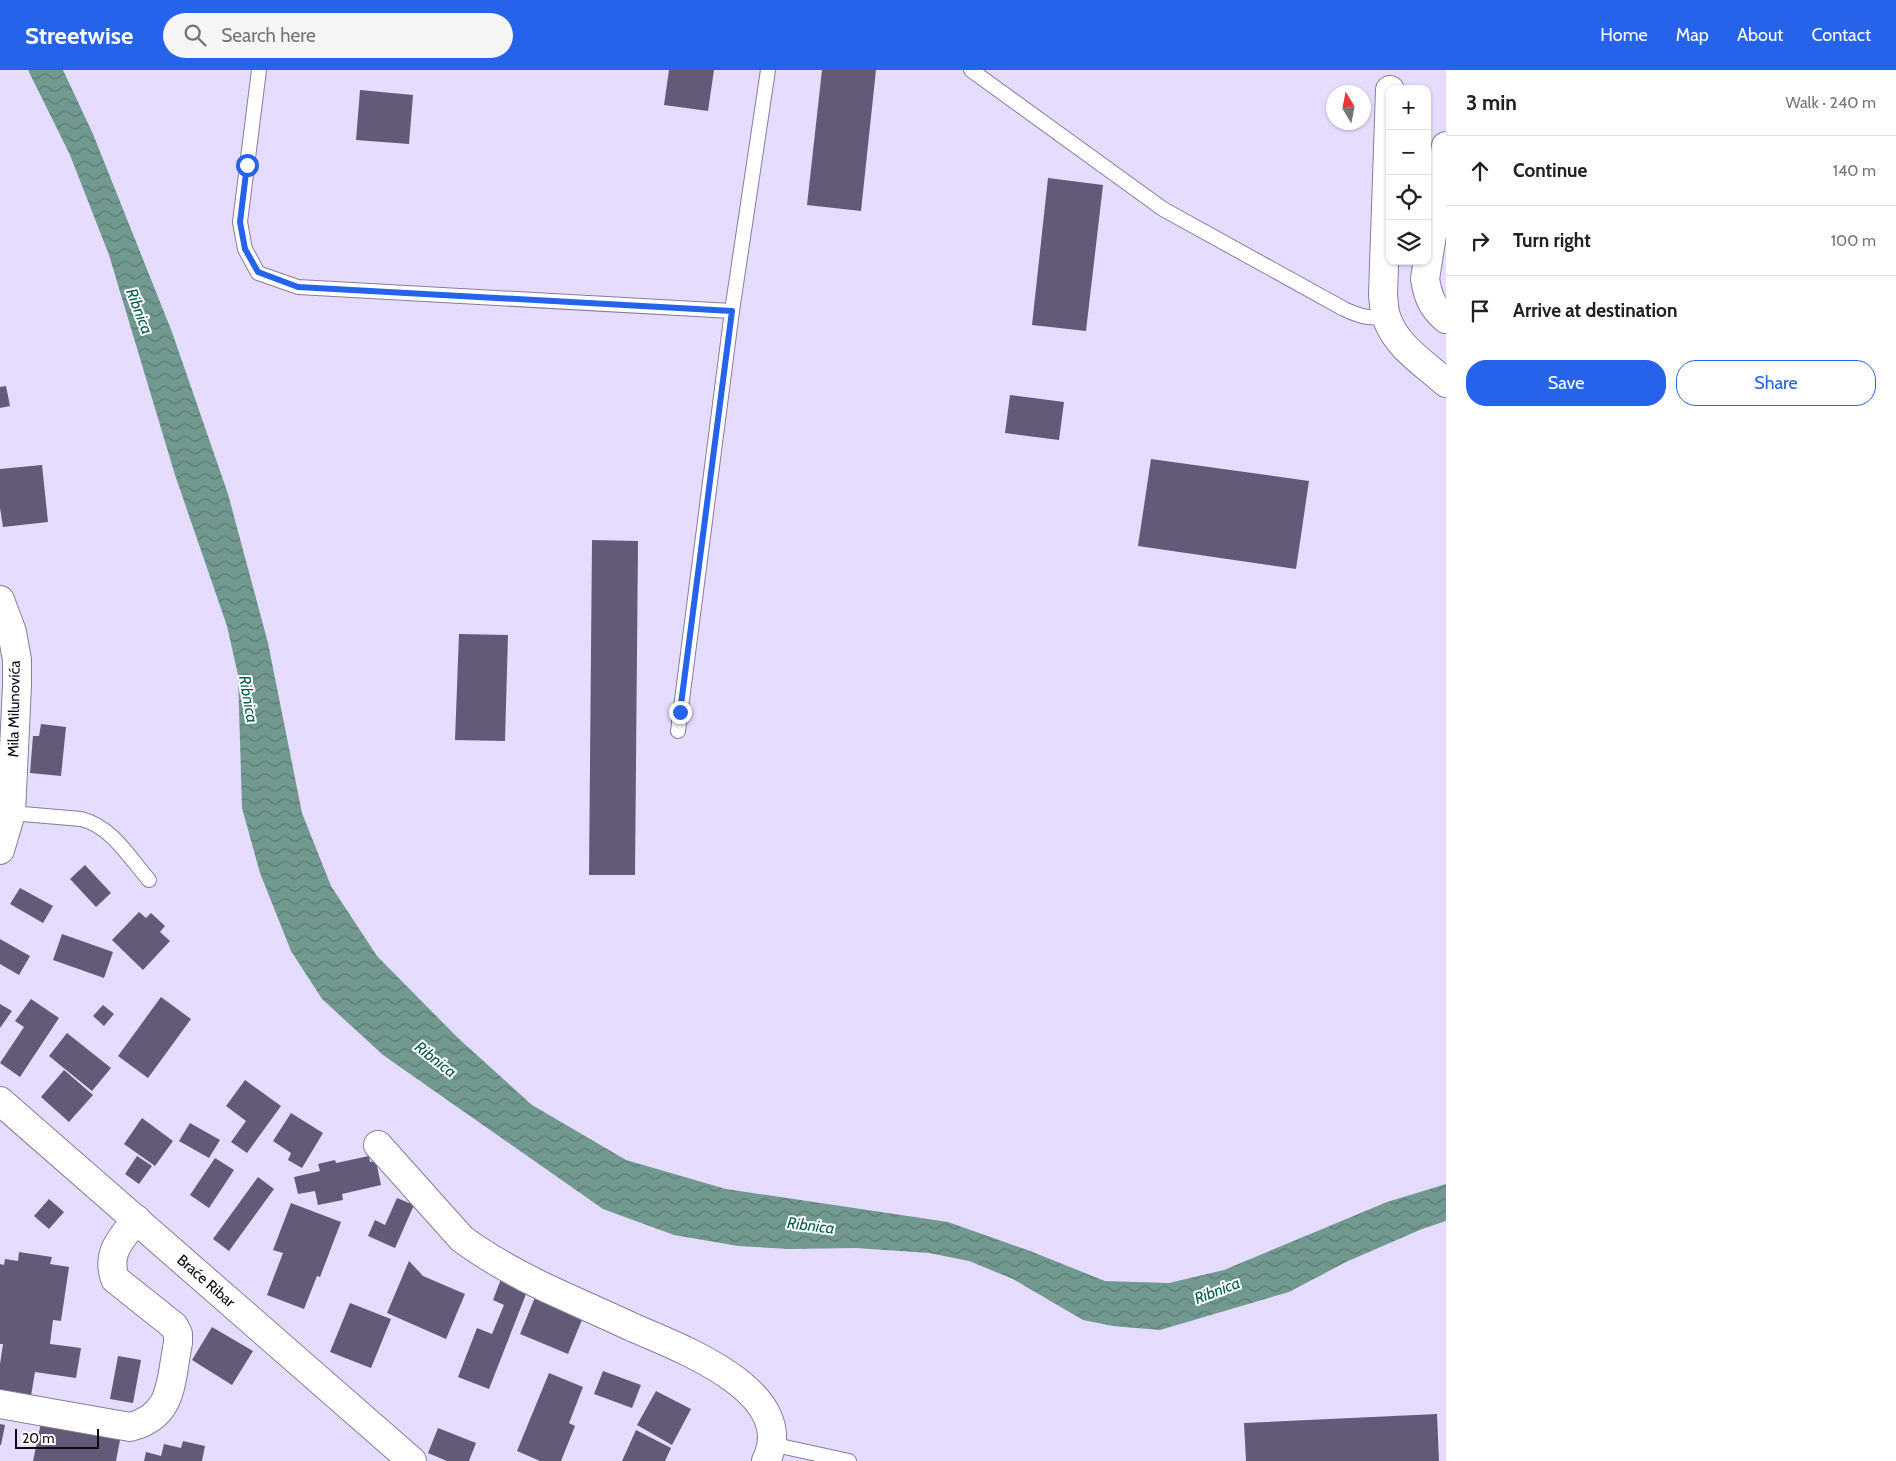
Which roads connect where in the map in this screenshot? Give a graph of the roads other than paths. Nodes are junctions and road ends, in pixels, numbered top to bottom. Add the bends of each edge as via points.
1 (259, 70) edge
2 (768, 70) edge
3 (971, 70) edge
4 (1390, 70) edge
5 (1390, 85) edge
6 (1389, 130) edge
7 (1446, 146) edge
8 (732, 311) junction
9 (1386, 317) junction
10 (1446, 318) edge
11 (1446, 383) edge
12 (0, 600) edge
13 (678, 731) dead end
14 (11, 813) junction
15 (0, 850) edge
16 (149, 880) dead end
17 (0, 1101) edge
18 (378, 1145) dead end
19 (136, 1219) junction
20 (0, 1404) edge
21 (768, 1452) edge
22 (412, 1461) edge
23 (849, 1461) edge

1 - 8 lane via 240,222 245,249 258,272 298,287
2 - 8 lane
3 - 9 lane via 1163,209 1344,309 1361,317
4 - 5 street
6 - 9 street via 1383,295
7 - 10 street via 1425,280 1428,298 1436,311
8 - 13 lane
9 - 11 street via 1405,348
12 - 14 street, Mila Milunovića via 12,632 16,660
14 - 15 street, Mila Milunovića
14 - 16 lane via 91,822 105,829
17 - 19 street, Braće Ribar
18 - 21 street via 462,1239 475,1249 543,1287 686,1350 726,1372 756,1399 765,1412 770,1428
19 - 20 street via 114,1248 112,1269 115,1279 174,1326 178,1334 167,1401 160,1411 143,1424 130,1427
19 - 22 street, Braće Ribar
21 - 23 lane

